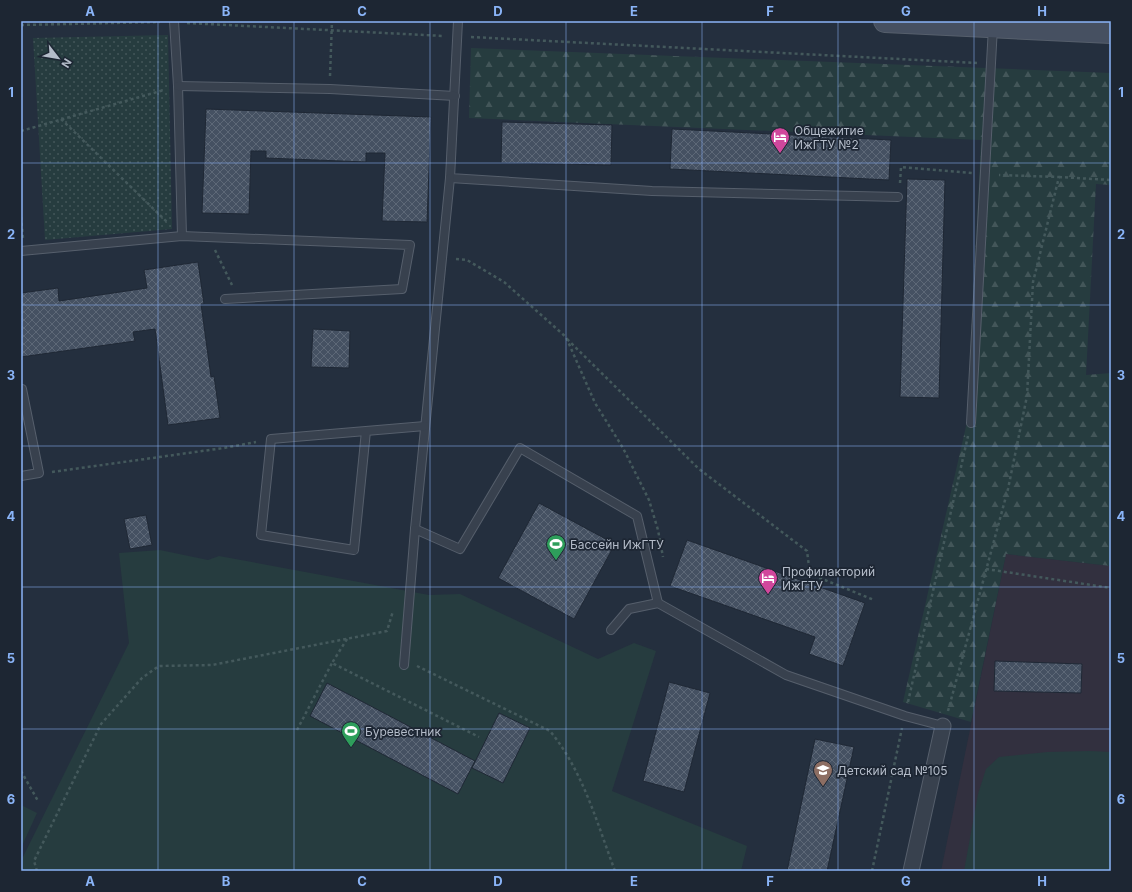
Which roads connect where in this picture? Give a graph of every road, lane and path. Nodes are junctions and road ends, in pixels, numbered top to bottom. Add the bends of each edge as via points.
1 (332, 21) edge
2 (458, 21) edge
3 (892, 21) edge
4 (174, 22) edge
5 (21, 25) edge
6 (993, 26) junction
7 (331, 30) junction
8 (1111, 32) edge
9 (457, 36) junction
10 (991, 64) junction
11 (178, 86) junction
12 (330, 89) junction
13 (455, 96) junction
14 (61, 119) junction
15 (21, 130) edge
16 (984, 174) junction
17 (1059, 177) junction
18 (450, 178) junction
19 (1111, 180) edge
20 (898, 197) joint
21 (21, 217) edge
22 (182, 236) junction
23 (209, 237) junction
24 (23, 250) edge
25 (442, 258) junction
26 (238, 298) junction
27 (226, 299) dead end
28 (566, 337) junction
29 (22, 389) edge
30 (971, 424) joint
31 (425, 426) junction
32 (366, 431) junction
33 (272, 439) junction
34 (39, 473) junction
35 (21, 476) edge
36 (415, 529) junction
37 (664, 564) dead end
38 (986, 569) junction
39 (1111, 588) edge
40 (874, 600) dead end
41 (658, 603) junction
42 (394, 606) dead end
43 (610, 630) dead end
44 (387, 631) junction
45 (347, 639) junction
46 (405, 656) junction
47 (332, 663) junction
48 (404, 665) dead end
49 (905, 716) junction
50 (943, 726) junction
51 (297, 730) dead end
52 (479, 737) dead end
53 (21, 771) edge
54 (38, 801) dead end
55 (37, 871) edge
56 (615, 871) edge
57 (872, 871) edge
58 (911, 871) edge

1 - 7 path
2 - 9 lane
3 - 6 street
4 - 5 path
4 - 7 path
4 - 11 lane
6 - 8 street
6 - 10 lane
7 - 9 path
7 - 12 path
9 - 10 path
9 - 13 lane
10 - 16 lane
11 - 12 lane
11 - 14 path
11 - 22 lane
12 - 13 lane
13 - 18 lane
14 - 15 path
14 - 22 path
16 - 17 path
16 - 20 path via 902,167
16 - 30 lane
17 - 19 path
17 - 38 path via 1033,282 1027,396 1008,489
18 - 20 lane via 652,190
18 - 25 lane
21 - 24 path
22 - 23 lane
22 - 24 lane
23 - 26 path
23 - 26 lane via 410,245 402,290
25 - 28 path via 467,260 504,282
25 - 31 lane
26 - 27 lane
28 - 37 path via 594,404 623,448 649,500
28 - 40 path via 699,469 807,552 810,574
29 - 34 lane
30 - 49 path
31 - 32 lane
31 - 36 lane
32 - 33 lane
32 - 33 lane via 354,550 261,534
33 - 34 path
34 - 35 lane
36 - 41 lane via 460,549 520,448 637,516
36 - 46 lane
38 - 39 path
38 - 50 path
41 - 43 lane via 629,608
41 - 49 lane via 786,675
42 - 44 path
44 - 45 path
44 - 46 path
45 - 47 path
45 - 55 path via 212,665 159,666 142,678 102,724 34,861
46 - 48 lane
46 - 56 path via 420,668 550,731 564,748 580,778
47 - 51 path
47 - 52 path
49 - 50 lane
49 - 57 path
50 - 58 street
53 - 54 path

